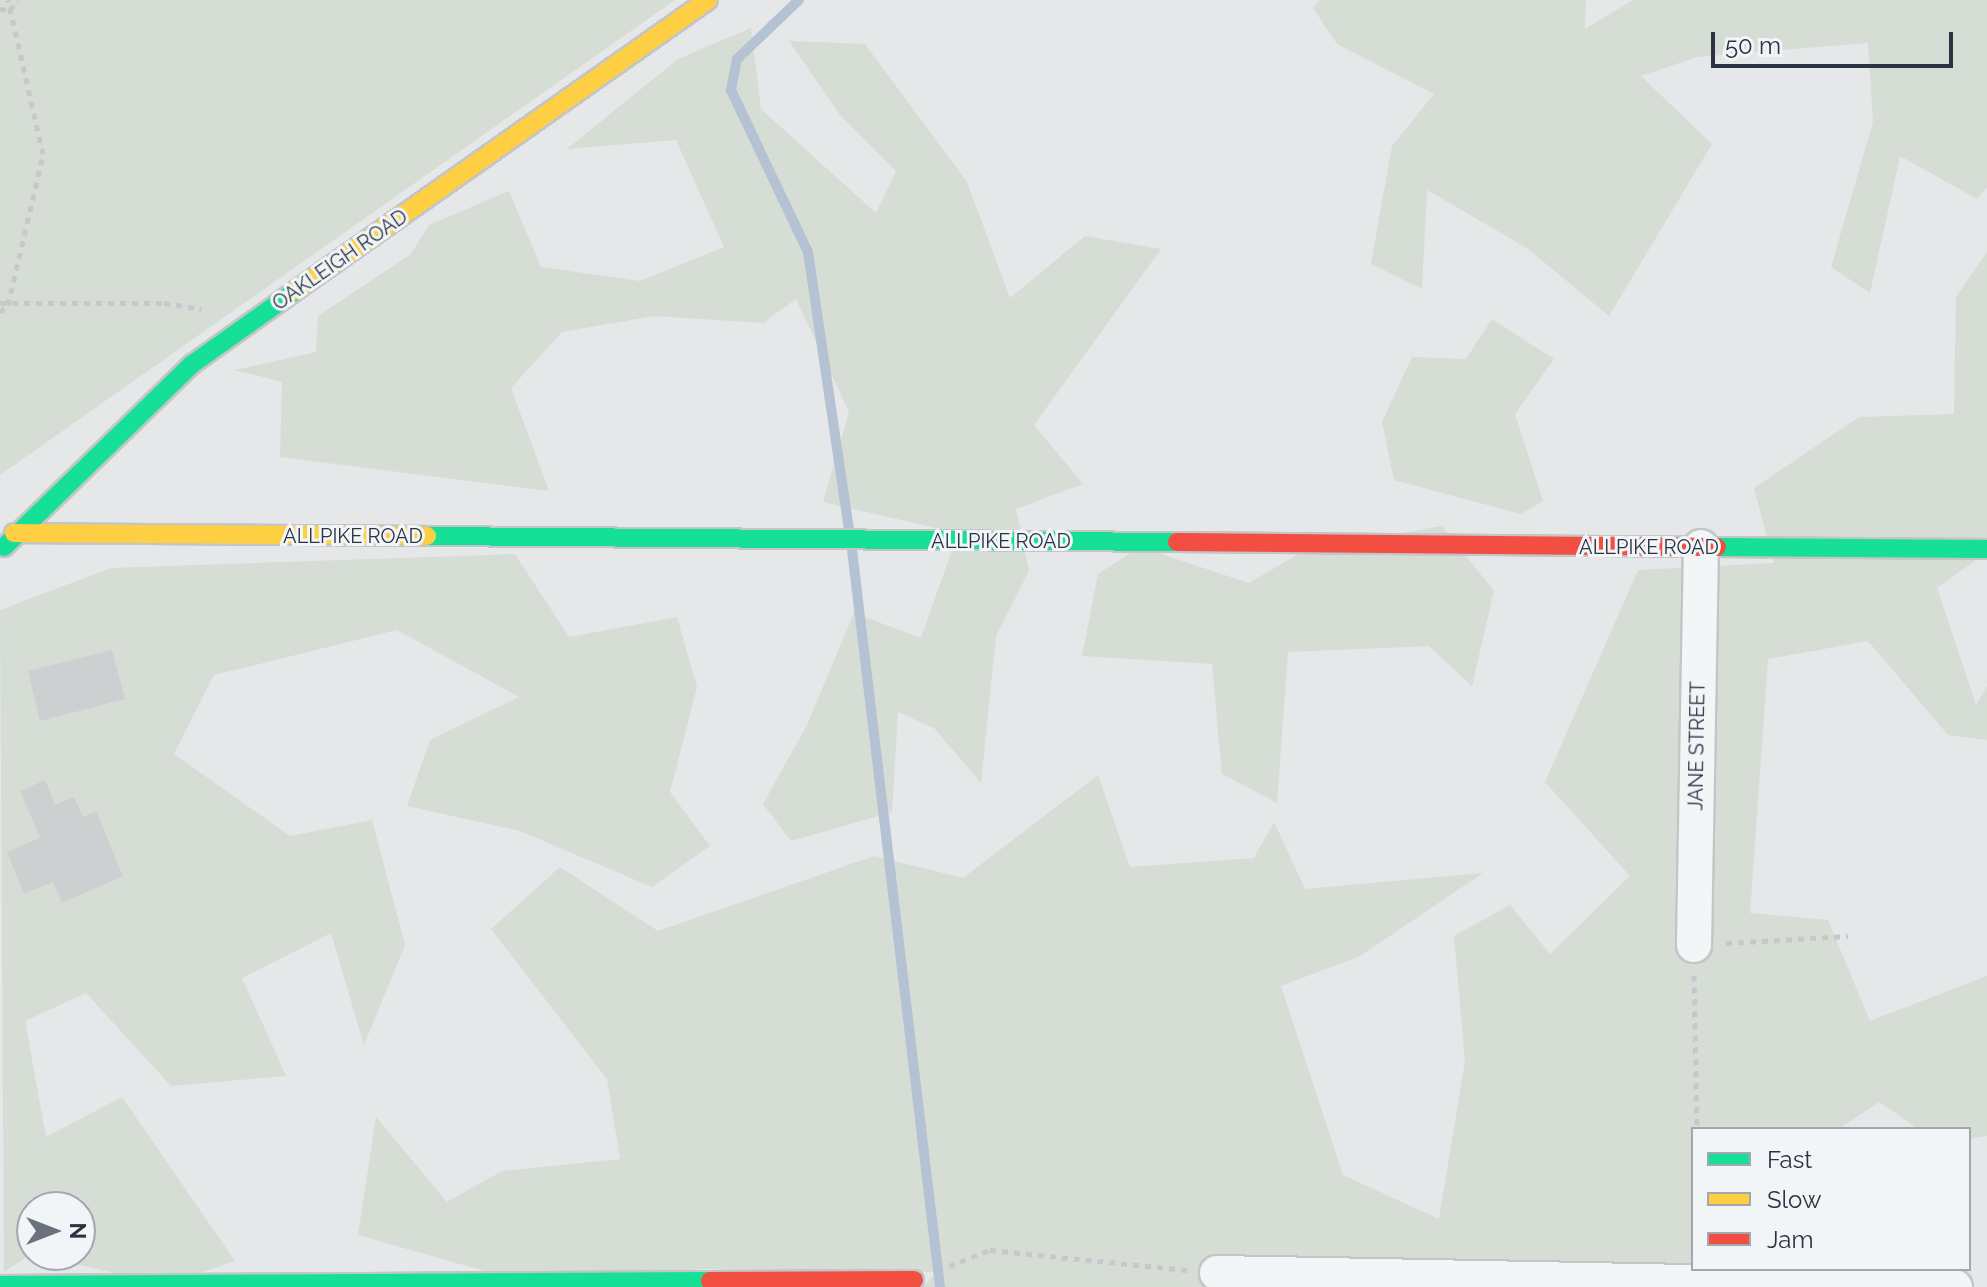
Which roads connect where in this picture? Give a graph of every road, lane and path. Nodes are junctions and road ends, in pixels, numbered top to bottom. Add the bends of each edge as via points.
1 (8, 0) edge
2 (18, 0) edge
3 (708, 0) edge
4 (0, 9) edge
5 (10, 10) junction
6 (0, 303) edge
7 (8, 305) junction
8 (0, 312) edge
9 (257, 319) junction
10 (14, 533) junction
11 (1701, 547) junction
12 (1987, 549) edge
13 (0, 552) edge
14 (1848, 936) dead end
15 (1694, 945) junction
16 (1697, 1127) edge
17 (1217, 1273) joint
18 (914, 1280) joint
19 (0, 1285) edge
20 (1955, 1287) edge

1 - 5 path
2 - 5 path
3 - 9 street, OAKLEIGH ROAD
4 - 5 path
5 - 7 path via 43,154
6 - 7 path
7 - 8 path
7 - 9 path via 164,303
9 - 10 street, OAKLEIGH ROAD via 191,365
10 - 11 street, ALLPIKE ROAD
10 - 13 street, OAKLEIGH ROAD
11 - 12 street, ALLPIKE ROAD
11 - 15 street, JANE STREET
14 - 15 path
15 - 16 path
17 - 18 path via 990,1250
17 - 20 street
18 - 19 street

